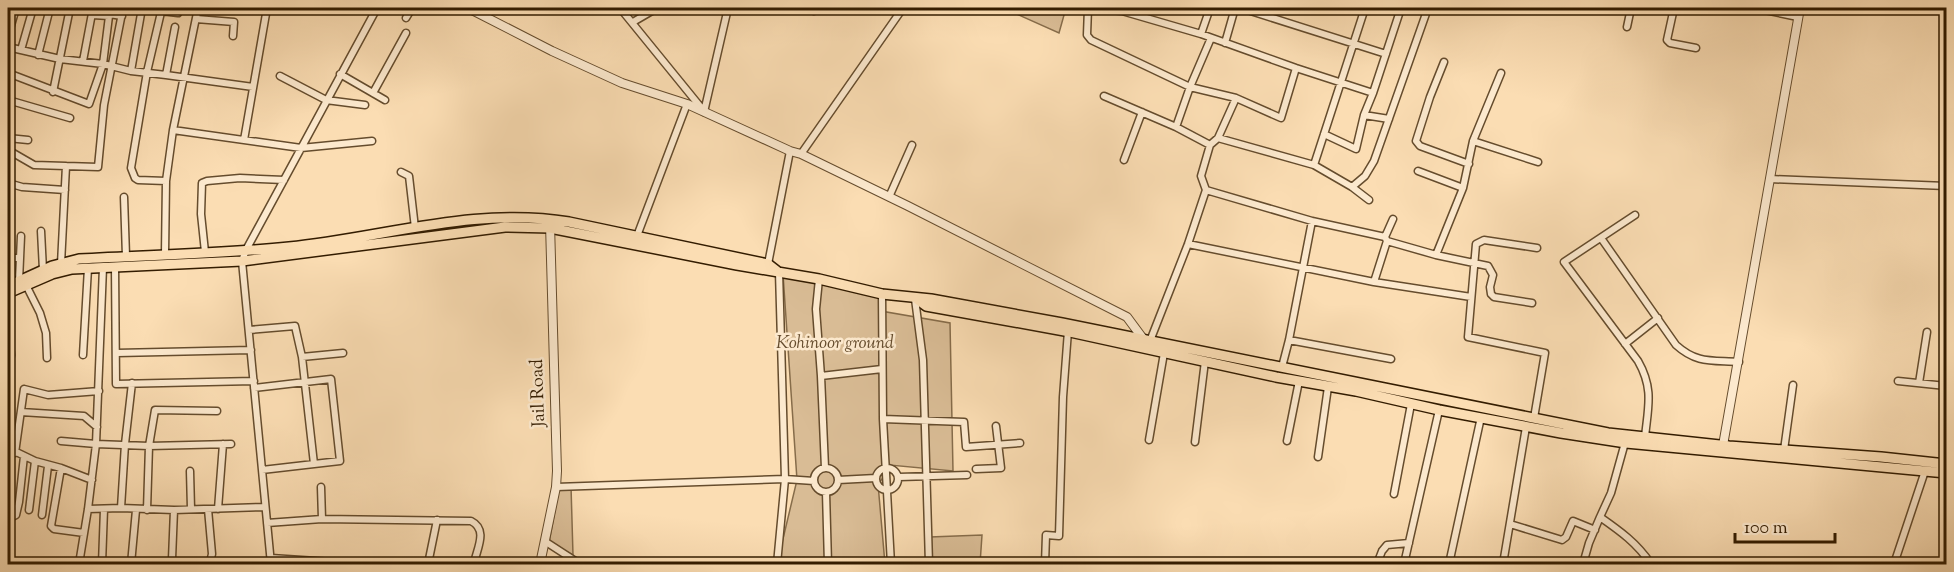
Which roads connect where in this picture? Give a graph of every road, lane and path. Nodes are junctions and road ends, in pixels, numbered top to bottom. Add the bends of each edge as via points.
1 (16, 8) edge
2 (33, 8) edge
3 (50, 8) edge
4 (70, 8) edge
5 (123, 8) edge
6 (142, 8) edge
7 (179, 8) edge
8 (198, 8) edge
9 (267, 8) edge
10 (377, 8) edge
11 (412, 8) edge
12 (468, 8) edge
13 (620, 8) edge
14 (657, 8) edge
15 (728, 8) edge
16 (903, 8) edge
17 (1088, 8) edge
18 (1210, 8) edge
19 (1235, 8) edge
20 (1240, 8) edge
21 (1365, 8) edge
22 (1401, 8) edge
23 (1428, 8) edge
24 (1632, 8) edge
25 (1674, 8) edge
26 (1755, 8) edge
27 (1800, 8) edge
28 (161, 9) edge
29 (1122, 9) edge
30 (92, 11) edge
31 (109, 16) junction
32 (122, 16) junction
33 (1798, 17) junction
34 (406, 18) dead end
35 (196, 19) junction
36 (633, 22) junction
37 (175, 27) dead end
38 (1627, 27) dead end
39 (406, 33) dead end
40 (1201, 34) junction
41 (8, 36) edge
42 (233, 36) dead end
43 (1211, 38) junction
44 (1225, 43) junction
45 (1352, 44) junction
46 (8, 47) edge
47 (1696, 48) dead end
48 (21, 50) junction
49 (1386, 54) junction
50 (38, 55) junction
51 (60, 58) junction
52 (83, 61) junction
53 (1444, 62) dead end
54 (107, 64) junction
55 (1296, 68) junction
56 (130, 70) junction
57 (147, 72) junction
58 (8, 73) edge
59 (1501, 73) dead end
60 (340, 74) junction
61 (166, 75) junction
62 (280, 76) dead end
63 (183, 77) junction
64 (1339, 83) junction
65 (253, 87) junction
66 (1190, 87) junction
67 (53, 92) junction
68 (373, 93) junction
69 (1373, 93) junction
70 (1104, 96) dead end
71 (1236, 98) junction
72 (8, 100) edge
73 (326, 100) junction
74 (386, 100) dead end
75 (687, 104) junction
76 (365, 105) dead end
77 (704, 112) junction
78 (1142, 112) junction
79 (1364, 115) junction
80 (70, 118) dead end
81 (1389, 119) junction
82 (1176, 127) junction
83 (173, 130) junction
84 (1324, 134) junction
85 (8, 138) edge
86 (1218, 138) junction
87 (28, 140) dead end
88 (244, 140) junction
89 (372, 141) dead end
90 (1473, 141) junction
91 (912, 145) dead end
92 (1210, 145) junction
93 (301, 148) junction
94 (8, 150) edge
95 (790, 151) junction
96 (801, 154) junction
97 (1124, 160) dead end
98 (1538, 162) dead end
99 (1469, 164) junction
100 (1314, 165) junction
101 (66, 166) junction
102 (1418, 171) dead end
103 (401, 172) dead end
104 (1770, 179) junction
105 (284, 180) junction
106 (166, 181) junction
107 (8, 183) edge
108 (1947, 186) edge
109 (1352, 187) junction
110 (1463, 188) junction
111 (65, 190) junction
112 (1206, 190) junction
113 (124, 197) dead end
114 (889, 197) junction
115 (1369, 200) dead end
116 (1635, 215) dead end
117 (1393, 219) dead end
118 (1312, 221) junction
119 (550, 224) junction
120 (415, 228) junction
121 (41, 231) dead end
122 (21, 236) dead end
123 (637, 236) junction
124 (1601, 238) junction
125 (1386, 239) junction
126 (1188, 244) junction
127 (1537, 248) dead end
128 (246, 250) junction
129 (205, 252) junction
130 (165, 254) junction
131 (1436, 255) junction
132 (126, 256) junction
133 (8, 258) edge
134 (20, 258) junction
135 (242, 261) junction
136 (1474, 262) junction
137 (61, 264) junction
138 (768, 264) junction
139 (115, 266) junction
140 (103, 267) junction
141 (88, 268) junction
142 (1302, 268) junction
143 (43, 270) junction
144 (779, 272) junction
145 (819, 279) junction
146 (1374, 282) junction
147 (22, 283) junction
148 (8, 286) edge
149 (8, 293) edge
150 (882, 294) junction
151 (1471, 297) junction
152 (915, 299) junction
153 (1532, 303) dead end
154 (1658, 318) junction
155 (8, 325) edge
156 (249, 330) junction
157 (1068, 331) junction
158 (1927, 332) dead end
159 (1147, 340) junction
160 (1289, 340) junction
161 (1625, 344) junction
162 (251, 350) junction
163 (117, 353) junction
164 (343, 353) dead end
165 (1164, 353) junction
166 (83, 355) dead end
167 (302, 357) junction
168 (47, 358) dead end
169 (1390, 359) dead end
170 (1205, 361) junction
171 (1739, 362) junction
172 (1282, 367) junction
173 (882, 369) junction
174 (8, 373) edge
175 (821, 376) junction
176 (1299, 381) junction
177 (1898, 381) dead end
178 (132, 383) junction
179 (303, 383) junction
180 (1919, 383) junction
181 (254, 385) junction
182 (1793, 385) dead end
183 (1947, 386) edge
184 (1328, 387) junction
185 (99, 391) junction
186 (1411, 404) junction
187 (1439, 410) junction
188 (217, 411) dead end
189 (21, 412) junction
190 (1481, 417) junction
191 (883, 418) junction
192 (1534, 418) junction
193 (923, 420) junction
194 (996, 426) dead end
195 (97, 427) junction
196 (1526, 427) junction
197 (1645, 437) junction
198 (1626, 439) junction
199 (1149, 440) dead end
200 (61, 441) dead end
201 (1287, 441) dead end
202 (1195, 442) dead end
203 (1020, 443) dead end
204 (96, 444) junction
205 (125, 444) junction
206 (223, 444) junction
207 (231, 444) dead end
208 (998, 445) junction
209 (149, 446) junction
210 (8, 448) edge
211 (1723, 449) junction
212 (1784, 450) junction
213 (15, 453) junction
214 (24, 456) junction
215 (1318, 457) dead end
216 (35, 461) junction
217 (314, 464) junction
218 (1947, 464) edge
219 (48, 466) junction
220 (62, 468) junction
221 (825, 468) junction
222 (886, 468) junction
223 (976, 469) dead end
224 (262, 470) junction
225 (190, 471) dead end
226 (1925, 471) junction
227 (1947, 473) edge
228 (967, 475) dead end
229 (899, 477) junction
230 (925, 477) junction
231 (876, 478) junction
232 (785, 479) junction
233 (92, 480) junction
234 (838, 480) junction
235 (814, 481) junction
236 (321, 487) dead end
237 (556, 487) junction
238 (887, 490) junction
239 (826, 492) junction
240 (1394, 494) dead end
241 (265, 507) junction
242 (121, 508) junction
243 (88, 509) junction
244 (104, 509) junction
245 (191, 509) junction
246 (208, 509) junction
247 (218, 509) junction
248 (28, 510) dead end
249 (136, 510) junction
250 (147, 510) junction
251 (174, 510) junction
252 (42, 514) dead end
253 (1600, 517) junction
254 (8, 519) edge
255 (322, 519) junction
256 (437, 520) junction
257 (267, 523) junction
258 (1510, 524) junction
259 (1595, 530) junction
260 (84, 532) junction
261 (546, 542) junction
262 (1409, 543) junction
263 (172, 559) dead end
264 (271, 561) edge
265 (210, 562) dead end
266 (317, 563) edge
267 (79, 564) edge
268 (102, 564) edge
269 (131, 564) edge
270 (363, 564) edge
271 (428, 564) edge
272 (474, 564) edge
273 (540, 564) edge
274 (580, 564) edge
275 (777, 564) edge
276 (828, 564) edge
277 (891, 564) edge
278 (929, 564) edge
279 (1045, 564) edge
280 (1377, 564) edge
281 (1404, 564) edge
282 (1449, 564) edge
283 (1503, 564) edge
284 (1583, 564) edge
285 (1651, 564) edge
286 (1894, 564) edge

1 - 41 street
2 - 48 street
3 - 50 street
4 - 51 street
5 - 32 street
6 - 56 street
7 - 28 street via 178,13
8 - 35 street
9 - 65 street
10 - 60 street
11 - 34 street
12 - 75 street via 622,82
13 - 36 street
14 - 36 street
15 - 77 street
16 - 96 street
17 - 29 street
17 - 66 street via 1087,35 1091,40
18 - 40 street
19 - 44 street
20 - 45 street
21 - 45 street
22 - 49 street
23 - 81 street
24 - 38 street
25 - 47 street via 1667,40 1670,44
26 - 33 street
27 - 33 street
28 - 57 street
29 - 40 street
30 - 31 street
30 - 52 street
31 - 32 street
31 - 54 street
32 - 54 street
33 - 104 street
35 - 42 street via 234,22
35 - 63 street
36 - 77 street
37 - 61 street
39 - 68 street
40 - 43 street
43 - 44 street
43 - 66 street
44 - 55 street
45 - 49 street
45 - 64 street
46 - 48 street
48 - 50 street
49 - 69 street
50 - 51 street
51 - 52 street
51 - 67 street
52 - 54 street
53 - 99 street via 1416,141
54 - 56 street
54 - 67 street via 89,104
54 - 101 street via 98,167
55 - 64 street
55 - 71 street via 1281,118
56 - 57 street
57 - 61 street
57 - 106 street via 131,168 138,180
58 - 67 street
59 - 90 street
60 - 68 street
60 - 73 street
61 - 63 street
62 - 73 street
63 - 65 street
63 - 83 street
64 - 69 street
64 - 84 street
65 - 88 street
66 - 71 street
66 - 82 street
68 - 74 street
69 - 79 street
70 - 78 street
71 - 86 street
72 - 80 street
73 - 76 street
73 - 93 street
75 - 77 street
75 - 123 street
77 - 95 street
78 - 82 street
78 - 97 street
79 - 81 street
79 - 84 street via 1356,149
81 - 109 street via 1374,161
82 - 92 street
83 - 88 street
83 - 106 street
84 - 100 street
85 - 87 street
86 - 92 street
86 - 100 street
88 - 93 street
89 - 93 street
90 - 98 street
90 - 99 street
91 - 114 street
92 - 112 street via 1201,176
93 - 105 street
94 - 101 street via 33,165
95 - 96 street
95 - 138 street
96 - 114 street
99 - 110 street
100 - 109 street
101 - 111 street
102 - 110 street
103 - 120 street via 409,176
104 - 108 street
104 - 171 street
105 - 128 street
105 - 129 street via 240,178 202,183
106 - 130 street
107 - 111 street
109 - 115 street
110 - 131 street
111 - 137 street
112 - 118 street
112 - 126 street
113 - 132 street
114 - 159 street via 1127,316
116 - 124 street
117 - 125 street
118 - 125 street
118 - 142 street
119 - 120 main road via 478,218
119 - 123 main road
119 - 135 main road
119 - 144 main road
119 - 237 street, Jail Road
120 - 128 main road
121 - 143 street
122 - 134 street
123 - 138 main road
124 - 154 street
124 - 161 street via 1564,262
125 - 131 street
125 - 146 street
126 - 142 street
126 - 159 street
127 - 136 street via 1484,240 1476,244
128 - 129 main road
128 - 135 street
129 - 130 main road
130 - 132 main road
131 - 136 street
132 - 137 main road
133 - 134 street
134 - 147 street
135 - 139 main road
135 - 156 street
136 - 151 street
136 - 153 street via 1491,270 1494,297
137 - 143 main road
138 - 144 main road
139 - 140 main road
139 - 163 street
140 - 141 main road
140 - 185 street
141 - 147 main road
141 - 166 street
142 - 146 street
142 - 160 street
143 - 147 main road
144 - 145 main road
144 - 232 street
145 - 150 main road
145 - 175 street via 816,309
146 - 151 street
147 - 148 main road
147 - 149 main road
147 - 168 street via 40,314
150 - 152 main road
150 - 173 street
151 - 192 street via 1468,337 1545,353
152 - 157 main road via 926,306
152 - 159 main road
152 - 193 street
154 - 161 street
154 - 171 street via 1676,345 1695,358
155 - 174 street
156 - 162 street
156 - 167 street via 295,326
157 - 165 main road
157 - 279 street via 1059,536 1046,535
158 - 180 street
159 - 172 main road
160 - 169 street
160 - 172 street
161 - 197 street via 1647,376 1650,392
162 - 163 street
162 - 181 street
163 - 178 street via 116,384
164 - 167 street
165 - 170 main road
165 - 199 street
167 - 179 street
170 - 176 main road
170 - 202 street
171 - 211 street
172 - 192 main road
173 - 175 street
173 - 191 street
175 - 221 street
176 - 184 main road
176 - 201 street
177 - 180 street
178 - 181 street
178 - 205 street
179 - 181 street
179 - 217 street
179 - 217 street via 331,379 340,461
180 - 183 street
181 - 224 street
182 - 212 street
184 - 186 main road
184 - 215 street
185 - 189 street via 48,395 24,389
185 - 195 street
186 - 187 main road
186 - 240 street
187 - 190 main road
187 - 262 street
188 - 209 street via 155,410
189 - 195 street via 84,416
189 - 213 street
190 - 196 main road
190 - 282 street
191 - 193 street
191 - 222 street
192 - 198 main road
193 - 208 street via 964,422 966,447
193 - 230 street
194 - 208 street
195 - 204 street
196 - 198 main road
196 - 258 street
197 - 198 main road
197 - 211 main road
198 - 211 main road
198 - 253 street
200 - 204 street
203 - 208 street
204 - 205 street
204 - 233 street
205 - 209 street
205 - 242 street
206 - 207 street
206 - 209 street
206 - 247 street
208 - 223 street via 1001,468
209 - 250 street
210 - 213 street
211 - 212 main road
211 - 226 main road
212 - 218 main road
213 - 214 street
214 - 216 street
214 - 254 street via 20,502 16,515
216 - 219 street
216 - 248 street
217 - 224 street
219 - 220 street
219 - 252 street
220 - 233 street
220 - 260 street via 51,526
221 - 234 street via 834,471
221 - 235 street via 817,472
222 - 229 street
222 - 231 street
222 - 238 street
224 - 241 street
225 - 245 street
226 - 227 main road
226 - 286 street
228 - 230 street
229 - 230 street
229 - 238 street via 896,486
230 - 278 street
231 - 234 street
231 - 238 street via 880,488
232 - 235 street
232 - 237 street
232 - 275 street
233 - 243 street
234 - 239 street
235 - 239 street via 818,489
236 - 255 street
237 - 261 street, Jail Road
238 - 277 street
239 - 276 street
241 - 247 street
241 - 257 street
242 - 244 street
242 - 249 street
243 - 244 street
243 - 260 street
244 - 268 street
245 - 246 street
245 - 251 street
246 - 247 street
246 - 265 street
249 - 250 street
249 - 269 street
250 - 251 street
251 - 263 street
253 - 259 street
253 - 285 street via 1628,536
255 - 256 street
255 - 257 street
256 - 271 street
256 - 272 street via 477,524 481,535
257 - 264 street
258 - 259 street via 1562,540 1573,522
258 - 283 street
259 - 284 street
260 - 267 street
261 - 273 street, Jail Road
261 - 274 street
262 - 280 street via 1387,545
262 - 281 street
264 - 266 street
266 - 270 street

